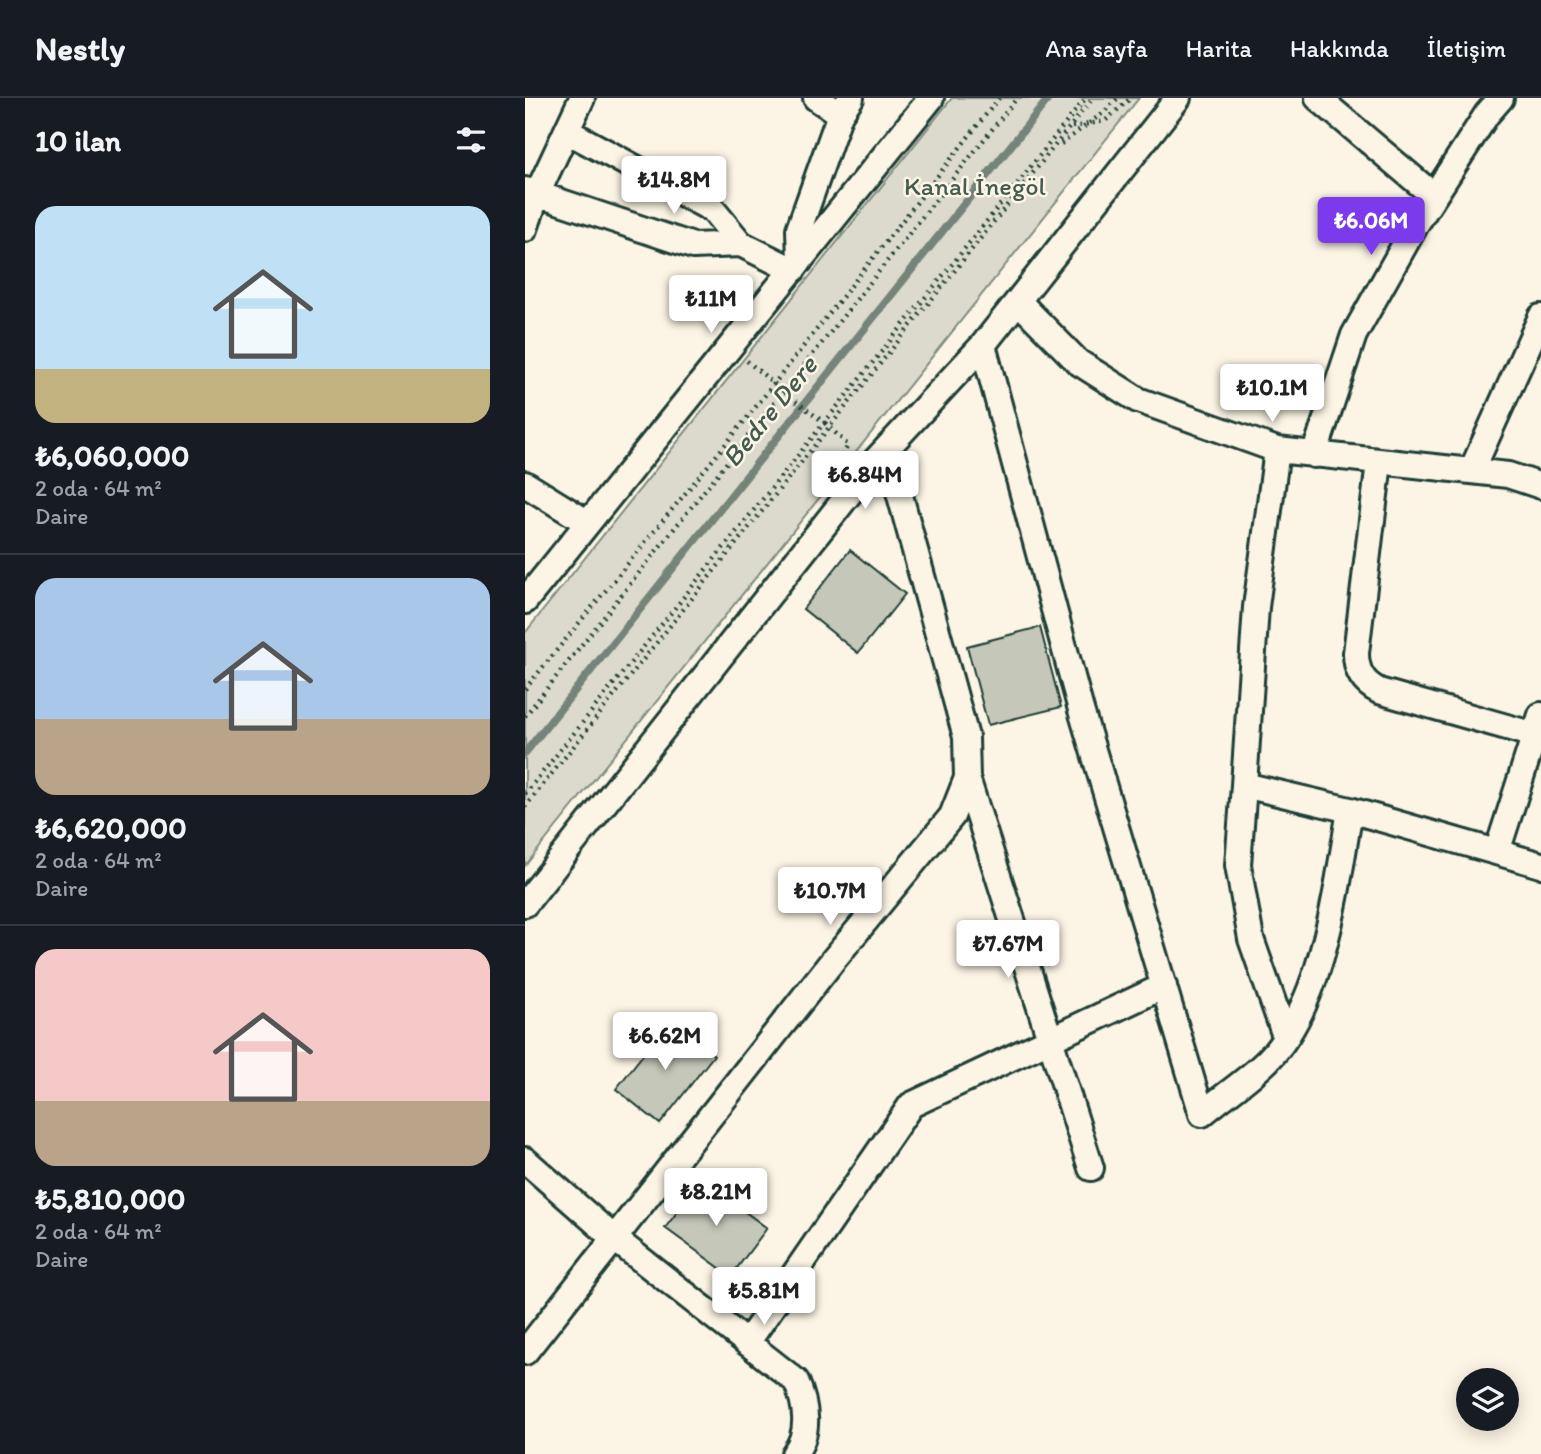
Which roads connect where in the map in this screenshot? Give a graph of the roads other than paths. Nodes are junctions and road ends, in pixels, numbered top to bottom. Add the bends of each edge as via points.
1 (582, 98) edge
2 (816, 98) edge
3 (932, 98) edge
4 (1178, 98) edge
5 (1318, 98) edge
6 (1501, 98) edge
7 (846, 106) edge
8 (567, 131) junction
9 (531, 192) edge
10 (1434, 196) junction
11 (525, 229) edge
12 (741, 244) junction
13 (796, 265) junction
14 (1018, 301) junction
15 (1541, 317) edge
16 (982, 345) junction
17 (887, 448) junction
18 (1277, 450) junction
19 (1314, 455) junction
20 (1380, 462) junction
21 (1472, 470) junction
22 (525, 484) edge
23 (1541, 485) edge
24 (588, 523) junction
25 (525, 601) edge
26 (1538, 725) edge
27 (967, 778) junction
28 (1244, 785) junction
29 (1350, 810) junction
30 (1497, 852) junction
31 (1541, 865) edge
32 (525, 904) edge
33 (1164, 986) junction
34 (1285, 1036) junction
35 (1050, 1038) junction
36 (525, 1160) edge
37 (1091, 1168) dead end
38 (615, 1239) junction
39 (747, 1343) junction
40 (525, 1353) edge
41 (794, 1454) edge

1 - 8 street
2 - 7 street
3 - 13 street
4 - 14 street
5 - 10 street
6 - 10 street
7 - 13 street via 799,229
8 - 9 street
8 - 12 street via 713,210
9 - 11 street
9 - 12 street via 693,246
10 - 19 street via 1354,335
12 - 13 street
13 - 24 street
14 - 16 street
14 - 18 street via 1078,362 1138,400
15 - 21 street
16 - 17 street
16 - 33 street via 1081,710
17 - 27 street via 966,737
17 - 32 street
18 - 19 street
18 - 28 street via 1257,607
19 - 20 street
20 - 21 street
20 - 26 street via 1356,653 1359,672 1379,691
21 - 23 street
22 - 24 street
24 - 25 street
26 - 30 street
27 - 35 street
27 - 38 street via 952,816
28 - 29 street
28 - 34 street via 1238,865 1251,939
29 - 30 street
29 - 34 street via 1330,926 1297,1020
30 - 31 street
33 - 34 street via 1202,1114 1268,1060
33 - 35 street
35 - 37 street
35 - 39 street via 911,1105
36 - 38 street
38 - 39 street
38 - 40 street
39 - 41 street via 796,1381 802,1395 805,1422

